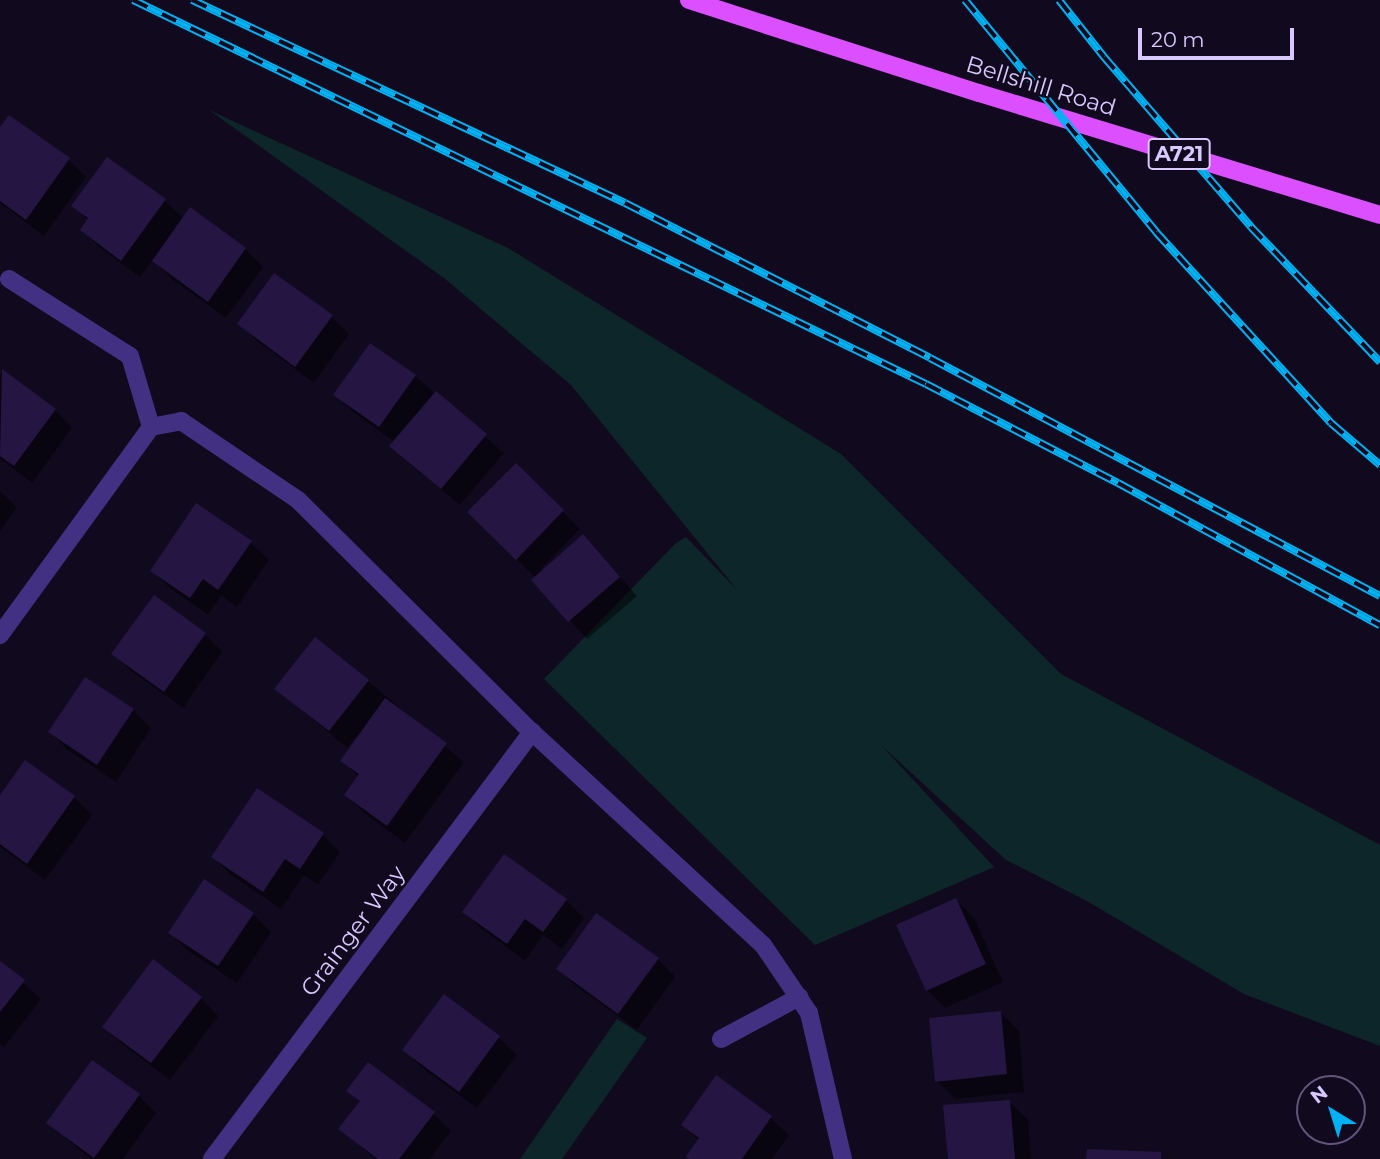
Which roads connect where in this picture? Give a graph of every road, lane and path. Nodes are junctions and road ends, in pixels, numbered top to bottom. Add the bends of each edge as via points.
1 (689, 0) edge
2 (1380, 215) edge
3 (9, 279) dead end
4 (151, 427) junction
5 (0, 635) edge
6 (532, 732) junction
7 (799, 997) junction
8 (722, 1039) dead end
9 (212, 1159) edge
10 (843, 1159) edge

1 - 2 main road, Bellshill Road / A721
3 - 4 street via 130,356
4 - 5 street
4 - 6 street via 181,421 298,500
6 - 7 street via 763,945
6 - 9 street, Grainger Way
7 - 8 street
7 - 10 street via 809,1013

